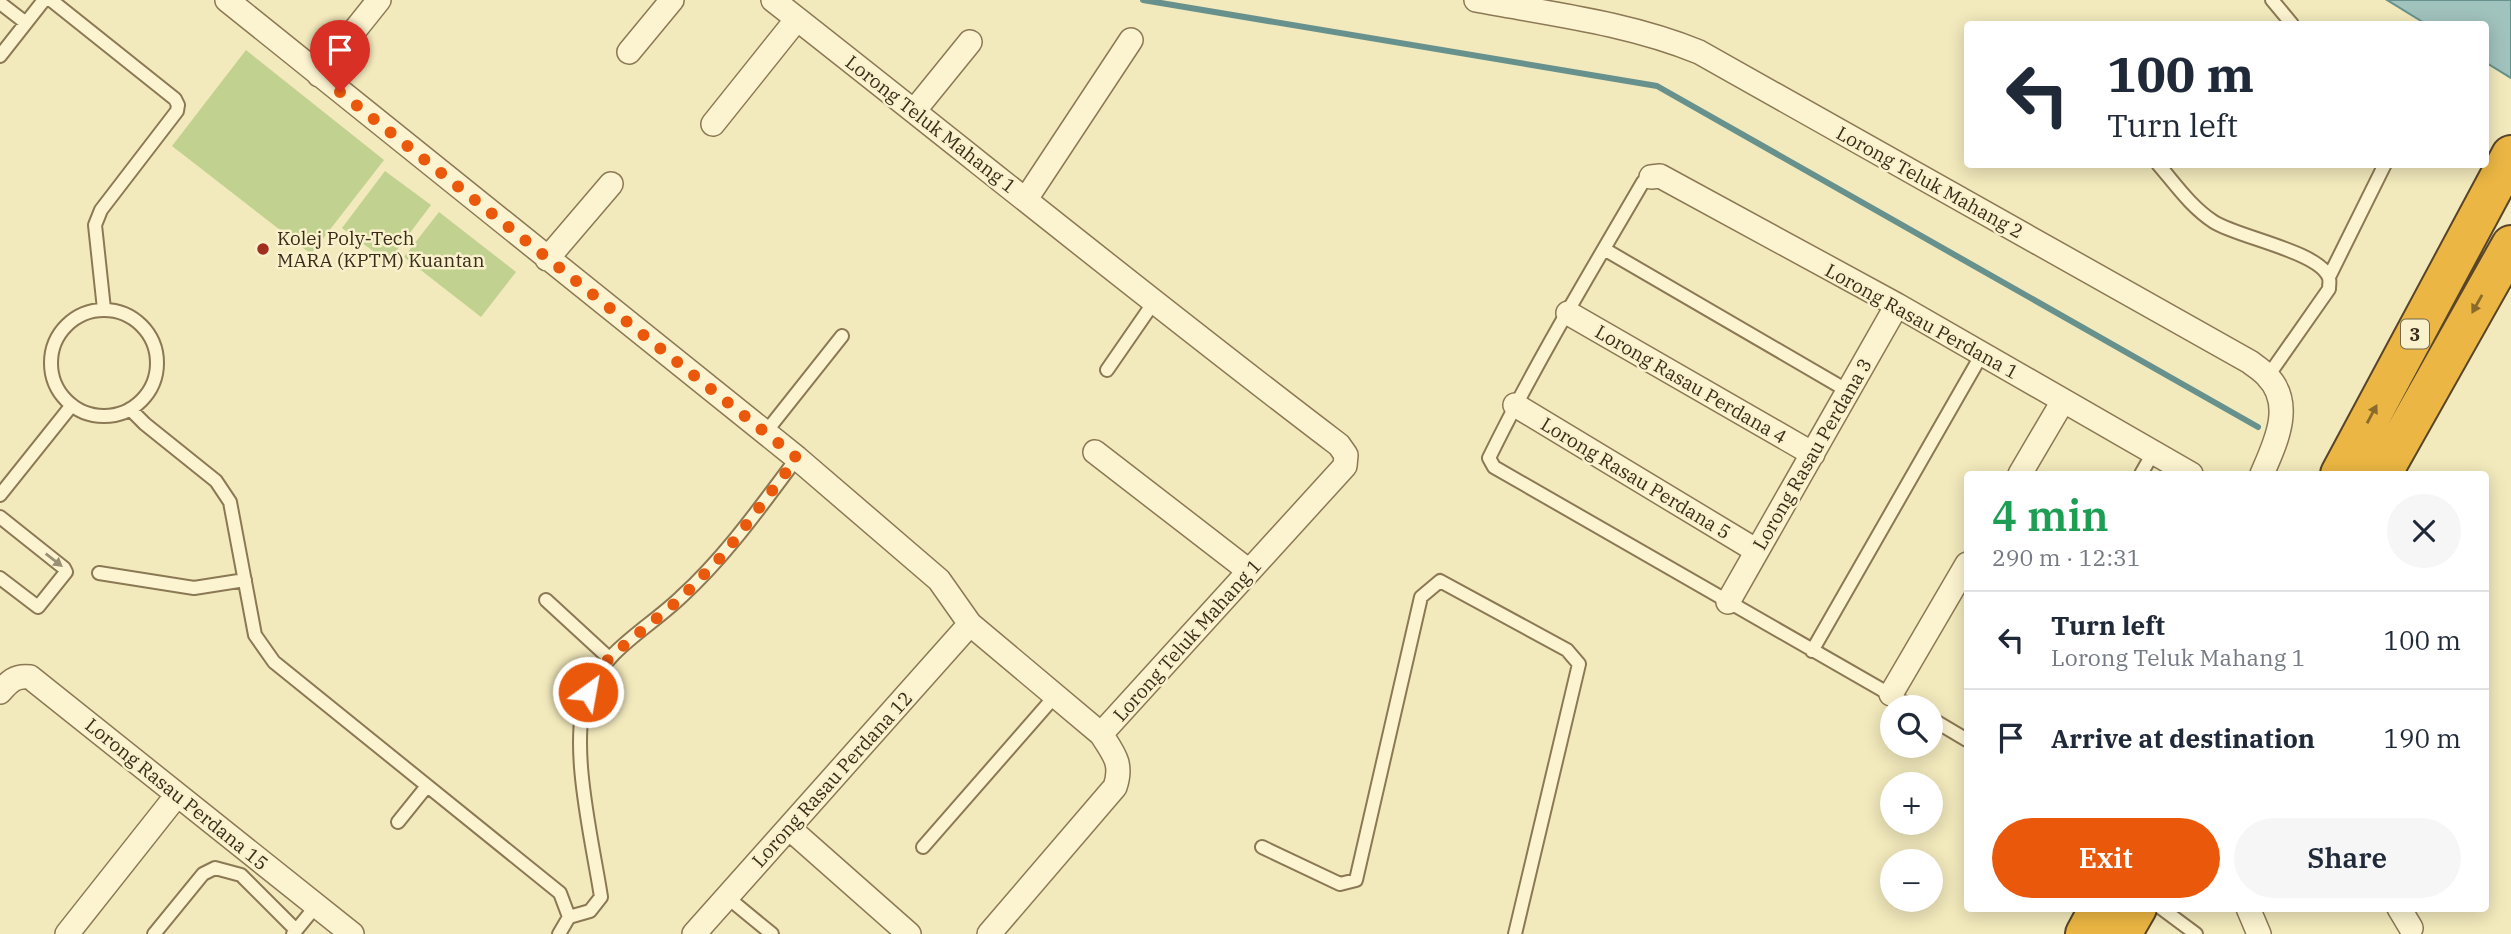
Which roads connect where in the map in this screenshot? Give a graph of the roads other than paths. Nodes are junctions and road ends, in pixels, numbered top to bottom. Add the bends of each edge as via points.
1 (44, 0) edge
2 (51, 0) edge
3 (227, 0) edge
4 (379, 0) edge
5 (672, 0) edge
6 (773, 0) edge
7 (1476, 0) edge
8 (2272, 0) edge
9 (0, 3) edge
10 (797, 19) junction
11 (2290, 21) edge
12 (26, 23) junction
13 (1131, 40) dead end
14 (970, 42) dead end
15 (629, 52) dead end
16 (0, 56) edge
17 (319, 75) junction
18 (914, 111) junction
19 (713, 124) dead end
20 (2511, 155) edge
21 (2161, 168) edge
22 (2383, 168) edge
23 (1651, 177) joint
24 (611, 184) dead end
25 (1027, 200) junction
26 (2511, 245) edge
27 (1604, 249) junction
28 (547, 259) junction
29 (2329, 277) junction
30 (1154, 302) junction
31 (1898, 305) junction
32 (104, 309) junction
33 (1568, 313) junction
34 (842, 336) dead end
35 (1982, 354) junction
36 (1107, 370) dead end
37 (2268, 376) junction
38 (1849, 391) junction
39 (2063, 401) junction
40 (72, 405) junction
41 (1515, 405) junction
42 (130, 409) junction
43 (765, 433) junction
44 (1095, 452) dead end
45 (2153, 453) junction
46 (1813, 454) junction
47 (797, 458) junction
48 (2022, 471) edge
49 (2143, 471) edge
50 (2186, 471) edge
51 (2263, 471) edge
52 (2342, 471) edge
53 (2384, 471) edge
54 (0, 495) edge
55 (0, 517) edge
56 (1757, 551) junction
57 (1964, 569) edge
58 (1249, 572) junction
59 (99, 573) dead end
60 (0, 578) edge
61 (245, 580) junction
62 (546, 600) dead end
63 (1728, 603) junction
64 (970, 624) junction
65 (1812, 651) junction
66 (609, 658) junction
67 (0, 692) edge
68 (1891, 694) joint
69 (1055, 696) junction
70 (1943, 726) edge
71 (1101, 734) junction
72 (1964, 738) edge
73 (427, 786) junction
74 (177, 795) junction
75 (398, 822) dead end
76 (789, 828) junction
77 (923, 847) dead end
78 (1262, 847) dead end
79 (727, 897) junction
80 (317, 906) junction
81 (2097, 912) edge
82 (2135, 912) edge
83 (2166, 912) edge
84 (2250, 912) edge
85 (569, 916) junction
86 (2193, 931) edge
87 (295, 932) edge
88 (67, 934) edge
89 (154, 934) edge
90 (352, 934) edge
91 (559, 934) edge
92 (694, 934) edge
93 (772, 934) edge
94 (909, 934) edge
95 (989, 934) edge
96 (1515, 934) edge
97 (2085, 934) edge
98 (2122, 934) edge
99 (2259, 934) edge

1 - 12 lane
2 - 32 lane via 178,105 101,210 95,225
3 - 17 street, Lorong Teluk Mahang 1
4 - 17 street
5 - 15 street
6 - 10 street, Lorong Teluk Mahang 1
7 - 37 street, Lorong Teluk Mahang 2 via 1632,29 1699,52
8 - 11 lane
9 - 12 lane
10 - 18 street, Lorong Teluk Mahang 1
10 - 19 street
12 - 16 lane
13 - 25 street
14 - 18 street
17 - 28 street, Lorong Teluk Mahang 1
18 - 25 street, Lorong Teluk Mahang 1
52 -> 20 highway, 3
21 - 29 lane via 2193,207 2216,224 2277,245 2321,266
22 - 29 lane
23 - 27 lane via 1643,182
23 - 31 street, Lorong Rasau Perdana 1 via 1660,176
24 - 28 street
25 - 30 street, Lorong Teluk Mahang 1
26 -> 53 highway, 3
27 - 33 lane
27 - 38 lane
28 - 43 street, Lorong Teluk Mahang 1
29 - 37 lane via 2329,289
30 - 36 lane
30 - 58 street, Lorong Teluk Mahang 1 via 1346,455 1345,466
31 - 35 street, Lorong Rasau Perdana 1
31 - 38 street, Lorong Rasau Perdana 3
32 - 40 lane via 76,317 54,346 54,382
32 - 42 lane via 119,312 144,329 156,357 151,387
33 - 41 lane
33 - 46 street, Lorong Rasau Perdana 4
34 - 43 lane
35 - 39 street, Lorong Rasau Perdana 1
35 - 65 lane
37 - 51 street via 2278,392 2281,415
38 - 46 street, Lorong Rasau Perdana 3
39 - 45 street, Lorong Rasau Perdana 1
39 - 48 street
40 - 42 lane via 100,416
40 - 54 lane
41 - 56 street, Lorong Rasau Perdana 5
41 - 63 lane via 1489,458 1494,467
42 - 61 lane via 223,491 230,502
43 - 47 street, Lorong Teluk Mahang 1
44 - 58 street
45 - 49 lane
45 - 50 street, Lorong Rasau Perdana 1
46 - 56 street, Lorong Rasau Perdana 3
47 - 64 street, Lorong Teluk Mahang 1 via 939,580
47 - 66 lane via 724,554 681,598
55 -> 60 lane via 66,572 38,607
56 - 63 street, Lorong Rasau Perdana 3
57 - 68 street
58 - 71 street, Lorong Teluk Mahang 1
59 - 61 lane via 194,588
61 - 73 lane via 255,635 274,662
62 - 66 lane
63 - 65 lane
64 - 69 street, Lorong Teluk Mahang 1
64 - 76 street, Lorong Rasau Perdana 12
65 - 68 lane
66 - 85 lane via 588,692 580,733 601,897 590,911
67 - 74 street, Lorong Rasau Perdana 15 via 20,676 30,677
69 - 71 street, Lorong Teluk Mahang 1
69 - 77 lane
70 - 72 lane
71 - 95 street via 1120,773 1115,787
73 - 75 lane
73 - 85 lane via 560,893
74 - 80 street, Lorong Rasau Perdana 15
74 - 88 street
76 - 79 street, Lorong Rasau Perdana 12
76 - 94 street
78 - 96 lane via 1340,884 1356,880 1421,597 1440,582 1567,650 1579,664
79 - 92 street, Lorong Rasau Perdana 12
79 - 93 lane
80 - 87 lane
80 - 90 street, Lorong Rasau Perdana 15
81 - 97 highway
82 - 98 highway
83 - 86 lane
84 - 99 street
85 - 91 lane
87 - 89 lane via 241,875 215,868 203,874

